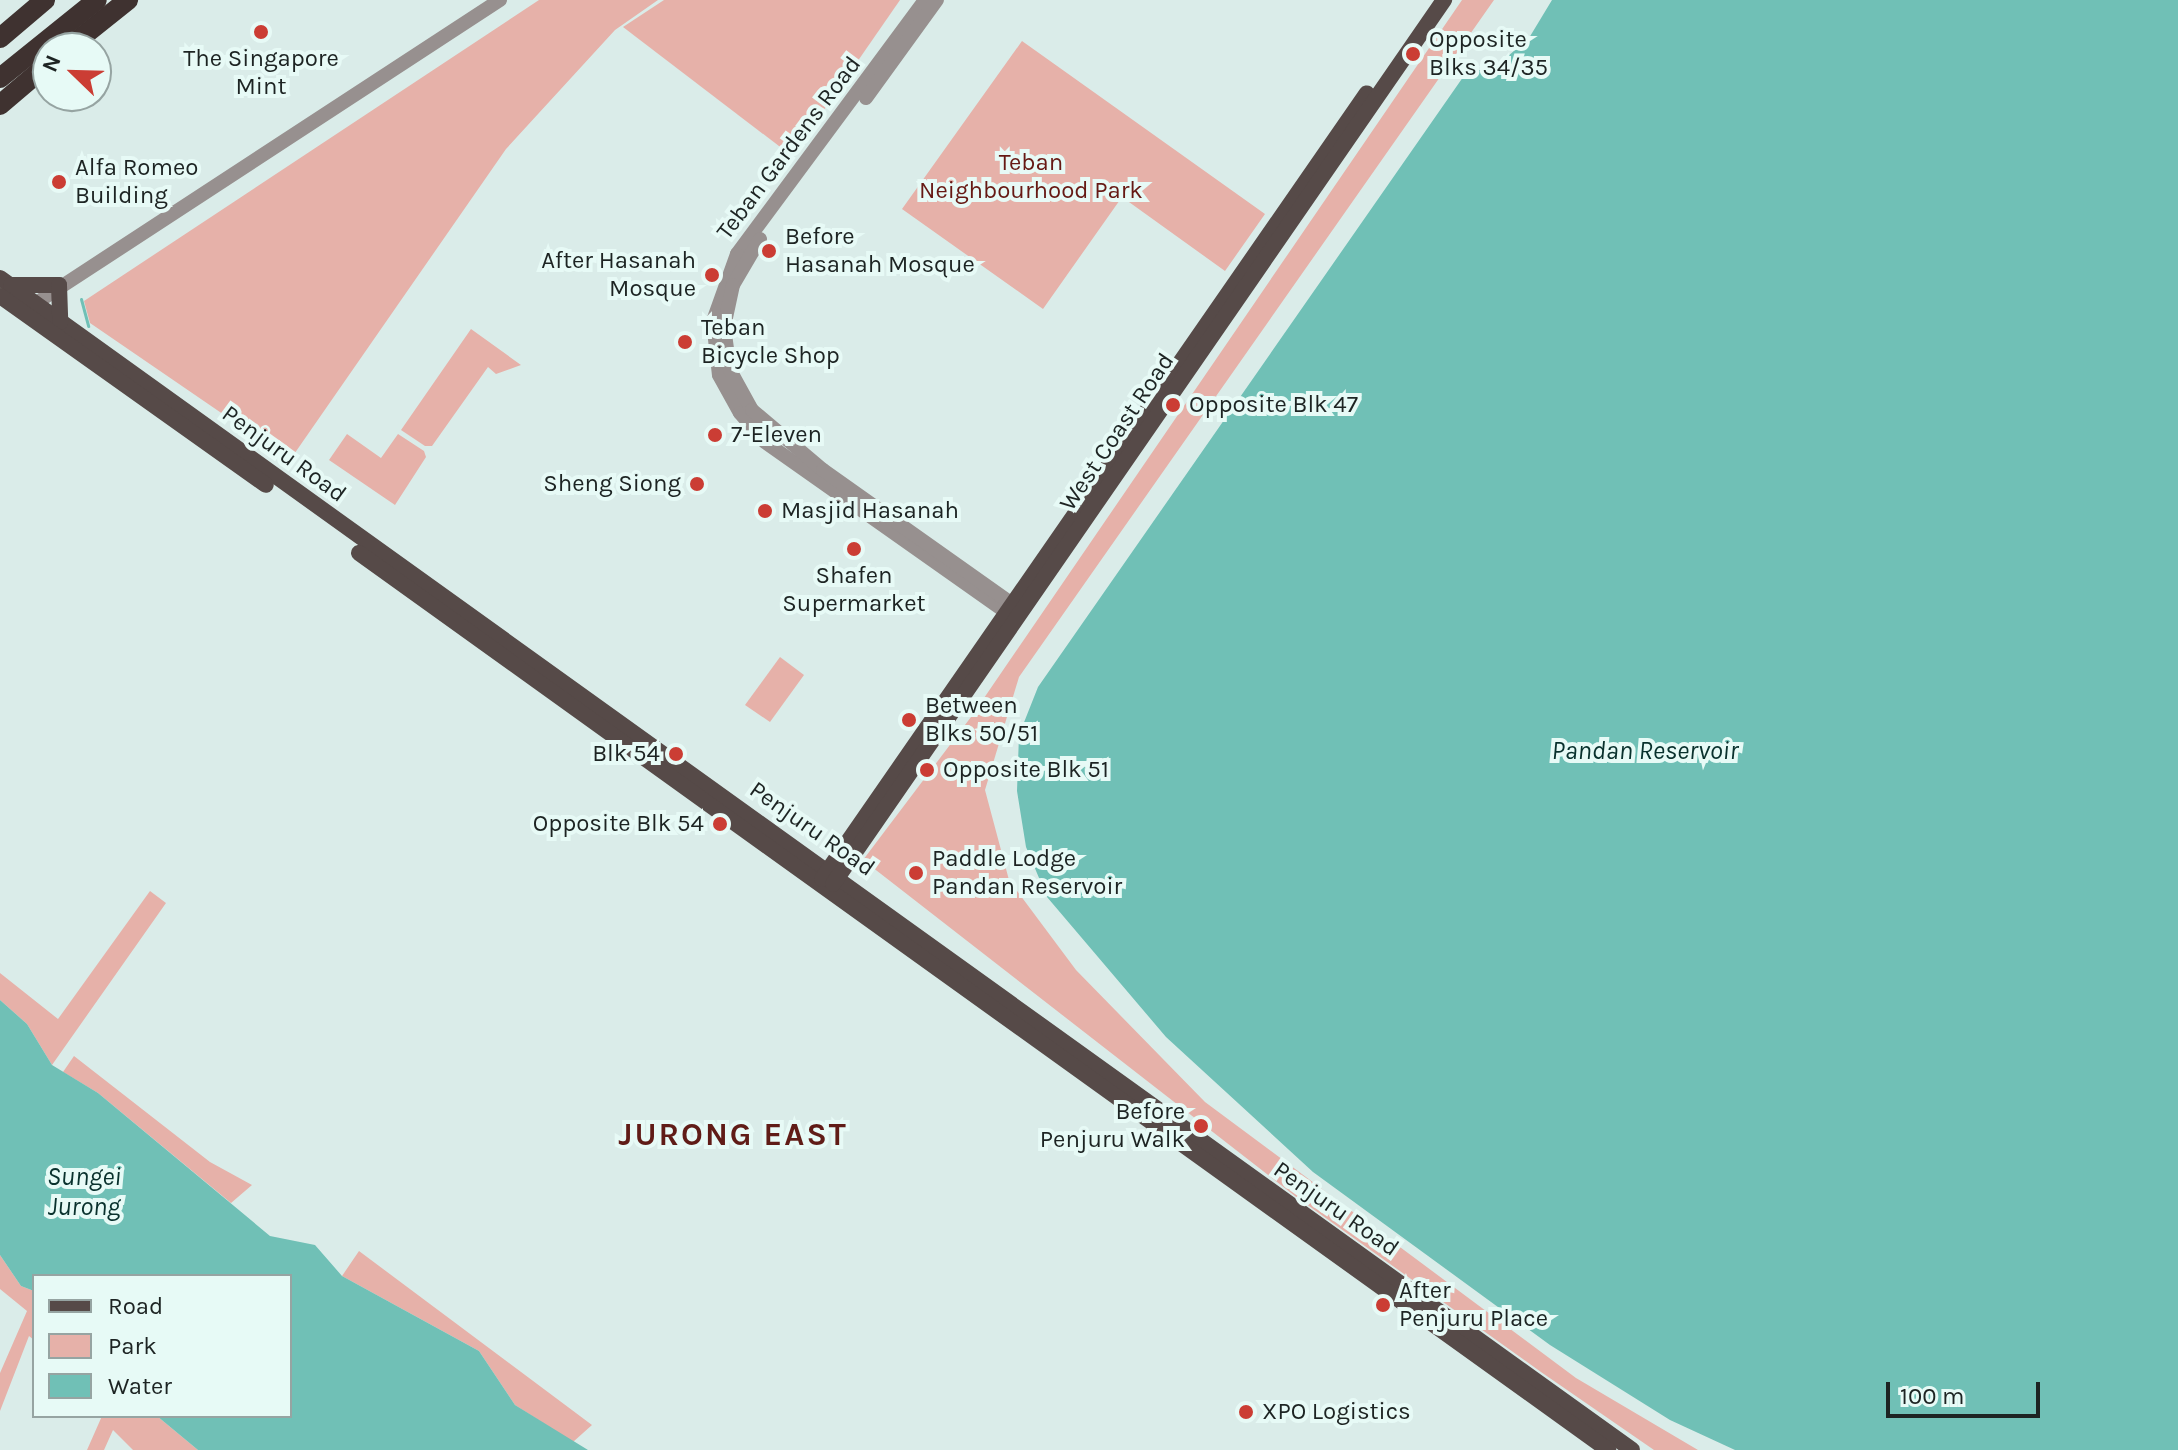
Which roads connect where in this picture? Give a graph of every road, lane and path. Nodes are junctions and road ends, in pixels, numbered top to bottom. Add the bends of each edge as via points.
1 (45, 0) edge
2 (97, 0) edge
3 (128, 0) edge
4 (500, 0) edge
5 (925, 0) edge
6 (937, 0) edge
7 (1435, 0) edge
8 (1444, 0) edge
9 (483, 5) edge
10 (88, 32) edge
11 (0, 38) edge
12 (878, 75) junction
13 (0, 78) edge
14 (32, 78) edge
15 (0, 105) edge
16 (59, 285) junction
17 (3, 286) edge
18 (29, 308) junction
19 (60, 322) junction
20 (396, 572) junction
21 (1015, 612) junction
22 (828, 880) junction
23 (1591, 1438) edge
24 (1608, 1450) edge
25 (1632, 1450) edge

1 - 11 highway
2 - 13 highway
3 - 10 highway
4 - 9 street
5 - 12 street, Teban Gardens Road
6 - 12 street, Teban Gardens Road
7 - 21 main road, West Coast Road
8 - 21 main road, West Coast Road
9 - 16 street
12 - 21 street, Teban Gardens Road via 737,254 713,321 719,375 740,413 765,442
14 - 15 highway
16 - 17 main road
16 - 18 street
16 - 19 main road
17 - 18 main road, Penjuru Road
18 - 19 main road, Penjuru Road
18 - 20 main road, Penjuru Road
19 - 20 main road, Penjuru Road
20 - 22 main road, Penjuru Road
21 - 22 main road, West Coast Road
22 - 23 main road, Penjuru Road
23 - 24 main road, Penjuru Road
23 - 25 main road, Penjuru Road

